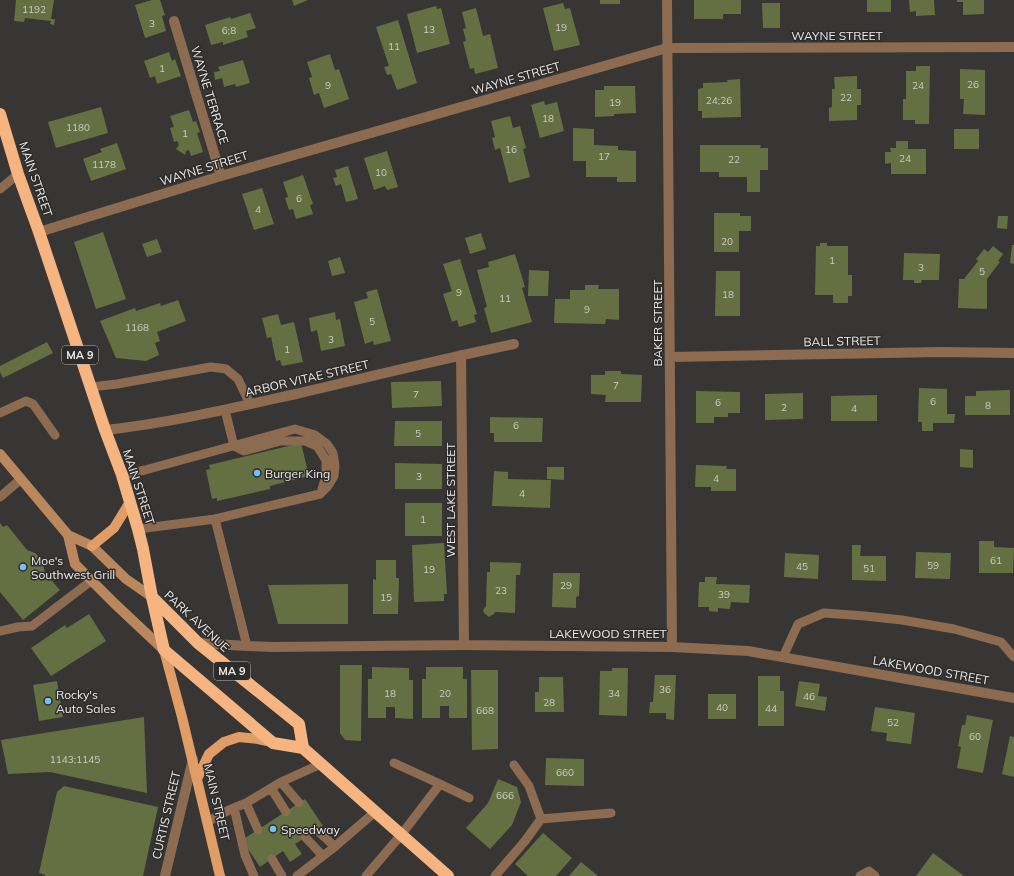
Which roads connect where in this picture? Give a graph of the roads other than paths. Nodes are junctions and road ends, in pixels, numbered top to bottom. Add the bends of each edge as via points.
1 (667, 0) edge
2 (174, 21) dead end
3 (1014, 47) edge
4 (667, 48) junction
5 (0, 114) edge
6 (18, 174) junction
7 (221, 176) junction
8 (0, 189) edge
9 (39, 232) junction
10 (514, 344) dead end
11 (1014, 354) edge
12 (461, 355) junction
13 (670, 357) junction
14 (91, 387) junction
15 (250, 404) junction
16 (225, 410) junction
17 (0, 413) edge
18 (105, 430) junction
19 (55, 435) dead end
20 (234, 446) junction
21 (0, 454) edge
22 (122, 475) junction
23 (21, 479) junction
24 (0, 497) edge
25 (130, 502) junction
26 (215, 519) junction
27 (138, 529) junction
28 (68, 535) junction
29 (92, 546) junction
30 (91, 581) junction
31 (152, 597) junction
32 (0, 631) edge
33 (198, 643) junction
34 (247, 646) junction
35 (464, 646) junction
36 (672, 646) junction
37 (164, 650) junction
38 (782, 657) junction
39 (1014, 657) edge
40 (1014, 698) edge
41 (273, 743) junction
42 (303, 748) junction
43 (192, 760) junction
44 (394, 763) dead end
45 (321, 764) junction
46 (514, 764) dead end
47 (197, 779) junction
48 (281, 782) junction
49 (440, 784) junction
50 (271, 788) junction
51 (469, 798) dead end
52 (246, 803) junction
53 (299, 804) dead end
54 (234, 808) junction
55 (286, 812) dead end
56 (375, 812) junction
57 (611, 813) dead end
58 (541, 819) junction
59 (207, 822) junction
60 (258, 830) dead end
61 (317, 830) dead end
62 (401, 835) junction
63 (305, 837) dead end
64 (335, 847) junction
65 (323, 856) junction
66 (272, 859) dead end
67 (165, 876) edge
68 (220, 876) edge
69 (254, 876) edge
70 (282, 876) edge
71 (296, 876) edge
72 (366, 876) edge
73 (448, 876) edge
74 (495, 876) edge
75 (860, 876) edge
76 (875, 876) edge

1 - 4 street, BAKER STREET
2 - 7 street, WAYNE TERRACE
3 - 4 street, WAYNE STREET
4 - 7 street, WAYNE STREET
4 - 13 street, BAKER STREET
5 - 6 highway, MAIN STREET / MA 9
6 - 8 lane
6 - 9 highway, MAIN STREET / MA 9
7 - 9 street, WAYNE STREET
9 - 14 highway, MAIN STREET / MA 9
10 - 12 street, ARBOR VITAE STREET
11 - 13 street, BALL STREET via 942,352
12 - 15 street, ARBOR VITAE STREET
12 - 35 street, WEST LAKE STREET
13 - 36 street, BAKER STREET
14 - 15 lane via 211,367 226,369 238,379
14 - 18 highway, MAIN STREET / MA 9
15 - 16 street, ARBOR VITAE STREET
16 - 18 street, ARBOR VITAE STREET
16 - 20 lane
17 - 19 lane via 26,401 33,404
18 - 22 highway, MAIN STREET / MA 9
20 - 22 lane
20 - 26 lane via 295,429 316,435 333,453 334,476 320,494
21 - 23 main road
22 - 25 highway, MAIN STREET / MA 9
23 - 24 lane
23 - 28 main road
25 - 27 highway, MAIN STREET / MA 9
25 - 29 main road via 114,528
26 - 27 lane
26 - 34 lane
27 - 31 highway, MAIN STREET / MA 9
28 - 29 main road
28 - 30 main road via 75,564
29 - 31 main road via 126,579
30 - 32 lane via 32,626
30 - 37 main road
31 - 33 highway, PARK AVENUE / MA 9
31 - 37 highway, MAIN STREET / MA 9
33 - 34 street, LAKEWOOD STREET
33 - 42 highway, PARK AVENUE / MA 9 via 299,724
34 - 35 street, LAKEWOOD STREET
35 - 36 street, LAKEWOOD STREET
36 - 38 street, LAKEWOOD STREET via 748,651
37 - 41 highway, MA 9
37 - 43 main road, MAIN STREET
38 - 39 lane via 798,624 824,613 902,620 954,629 1001,642
38 - 40 street, LAKEWOOD STREET
41 - 42 highway
41 - 47 main road via 238,737 224,742 209,754
42 - 45 highway
43 - 47 main road, MAIN STREET
43 - 67 street, CURTIS STREET
44 - 49 lane
45 - 48 lane
45 - 56 highway
46 - 58 lane via 530,786
47 - 59 main road, MAIN STREET
48 - 50 lane
48 - 53 lane
49 - 51 lane
49 - 62 lane
50 - 52 lane
50 - 55 lane
52 - 54 lane
52 - 60 lane
54 - 59 lane
54 - 69 lane via 245,855
56 - 62 highway
56 - 64 lane
57 - 58 lane
58 - 74 lane
59 - 68 main road, MAIN STREET
61 - 64 lane
62 - 72 lane
62 - 73 highway
63 - 65 lane
64 - 65 lane
65 - 71 lane
66 - 70 lane
75 - 76 lane via 870,871

